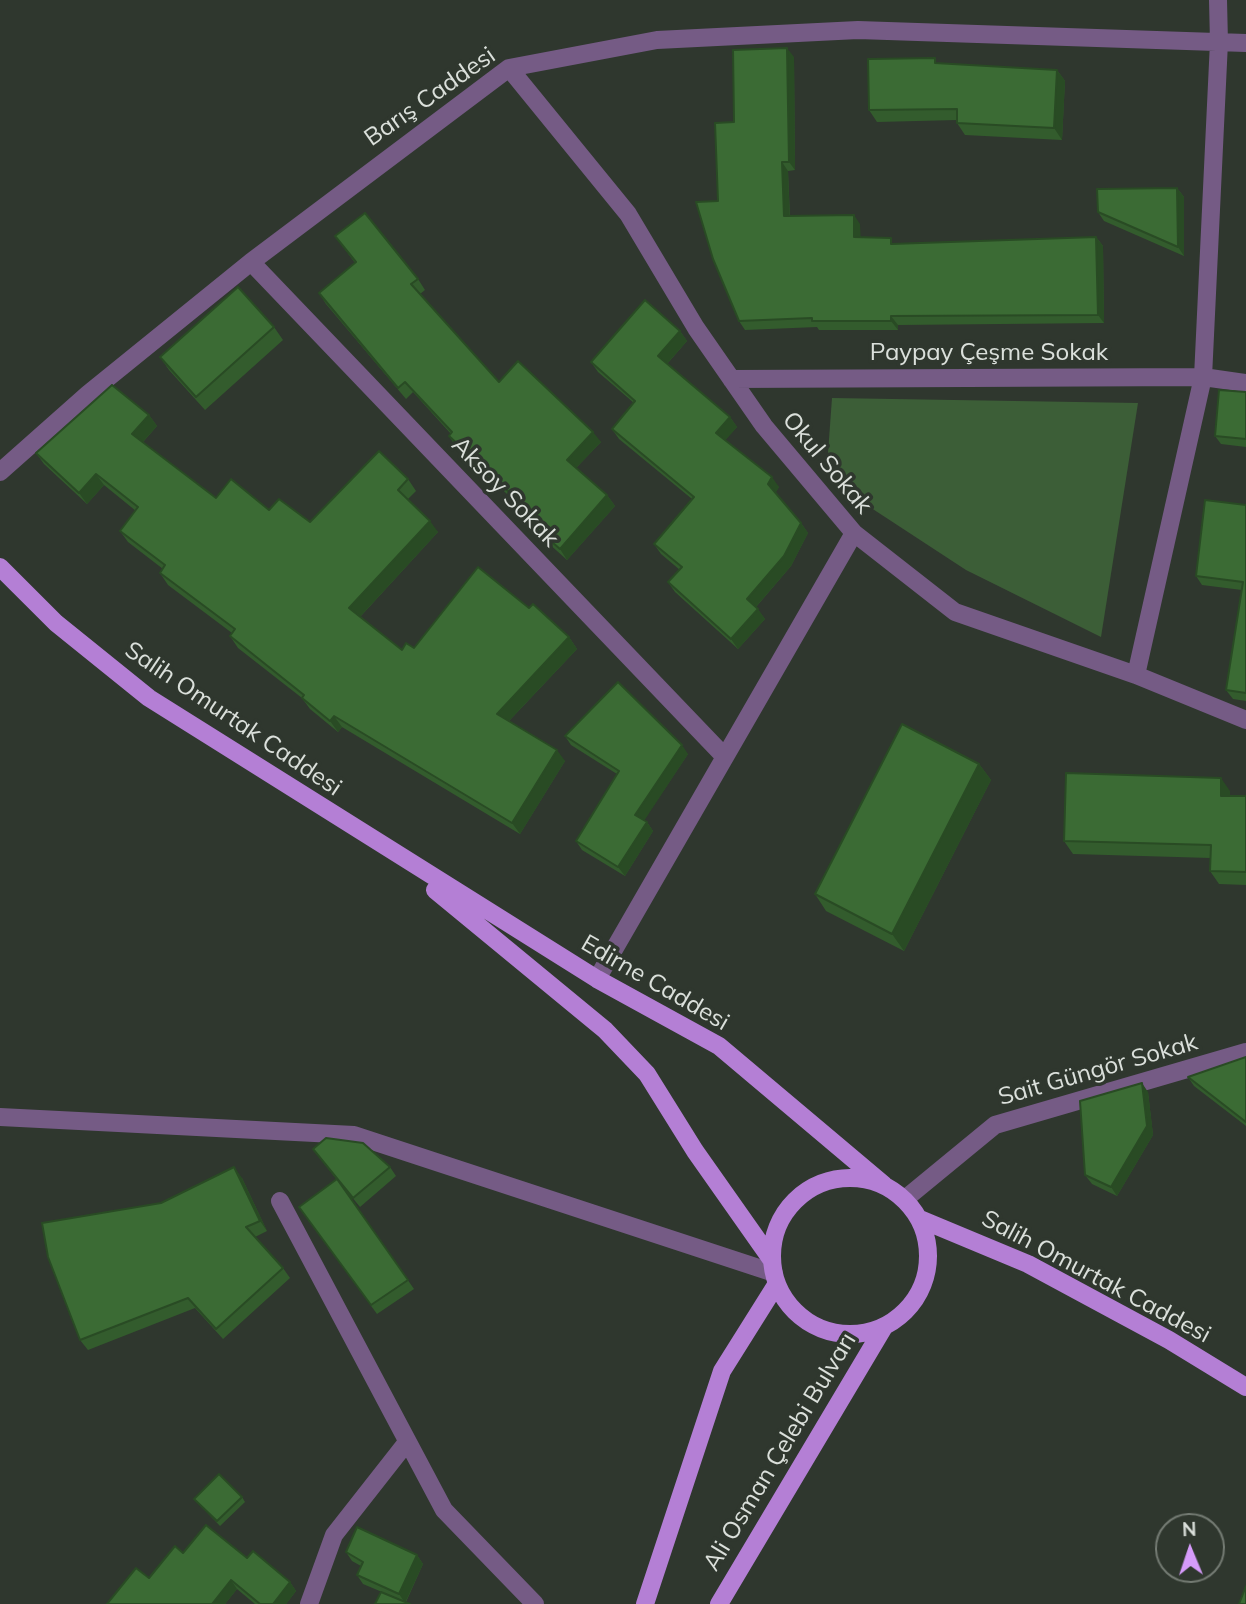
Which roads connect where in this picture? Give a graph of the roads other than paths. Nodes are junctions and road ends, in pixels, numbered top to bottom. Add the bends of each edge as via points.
1 (1218, 0) edge
2 (1219, 42) junction
3 (1246, 43) edge
4 (509, 68) junction
5 (251, 262) junction
6 (1203, 377) junction
7 (731, 379) junction
8 (1246, 383) edge
9 (0, 472) edge
10 (854, 533) junction
11 (0, 567) edge
12 (1136, 676) junction
13 (1246, 720) edge
14 (724, 756) junction
15 (383, 848) junction
16 (597, 979) junction
17 (1246, 1052) edge
18 (0, 1117) edge
19 (884, 1185) junction
20 (905, 1199) junction
21 (280, 1202) dead end
22 (920, 1219) junction
23 (774, 1272) junction
24 (884, 1327) junction
25 (1246, 1387) edge
26 (407, 1442) junction
27 (309, 1604) edge
28 (535, 1604) edge
29 (645, 1604) edge
30 (719, 1604) edge

1 - 2 street
2 - 3 street, Barış Caddesi
2 - 4 street, Barış Caddesi via 858,30 657,40
2 - 6 street
4 - 5 street, Barış Caddesi
4 - 7 street, Okul Sokak via 628,214
5 - 9 street, Barış Caddesi
5 - 14 street, Aksoy Sokak
6 - 7 street, Paypay Çeşme Sokak
6 - 8 street, Paypay Çeşme Sokak
6 - 12 street
7 - 10 street, Okul Sokak via 764,426
10 - 12 street, Okul Sokak via 955,612
10 - 14 street
11 - 15 main road, Salih Omurtak Caddesi via 56,623 149,698
12 - 13 street, Okul Sokak
14 - 16 street
15 - 16 main road, Edirne Caddesi
15 - 23 main road via 605,1030 639,1065
16 - 19 main road, Edirne Caddesi via 719,1046
17 - 20 street, Sait Güngör Sokak via 996,1125
18 - 23 street via 354,1135
19 - 20 main road
19 - 23 main road via 858,1178 831,1180 807,1190 787,1208 775,1232
20 - 22 main road
21 - 26 street
22 - 24 main road via 928,1243 928,1268 920,1292 905,1312
22 - 25 main road, Salih Omurtak Caddesi via 1028,1264
23 - 24 main road via 790,1308 811,1324 835,1333 860,1334
23 - 29 main road, Ali Osman Çelebi Bulvarı via 722,1371
24 - 30 main road, Ali Osman Çelebi Bulvarı
26 - 27 street via 334,1535
26 - 28 street via 444,1510

